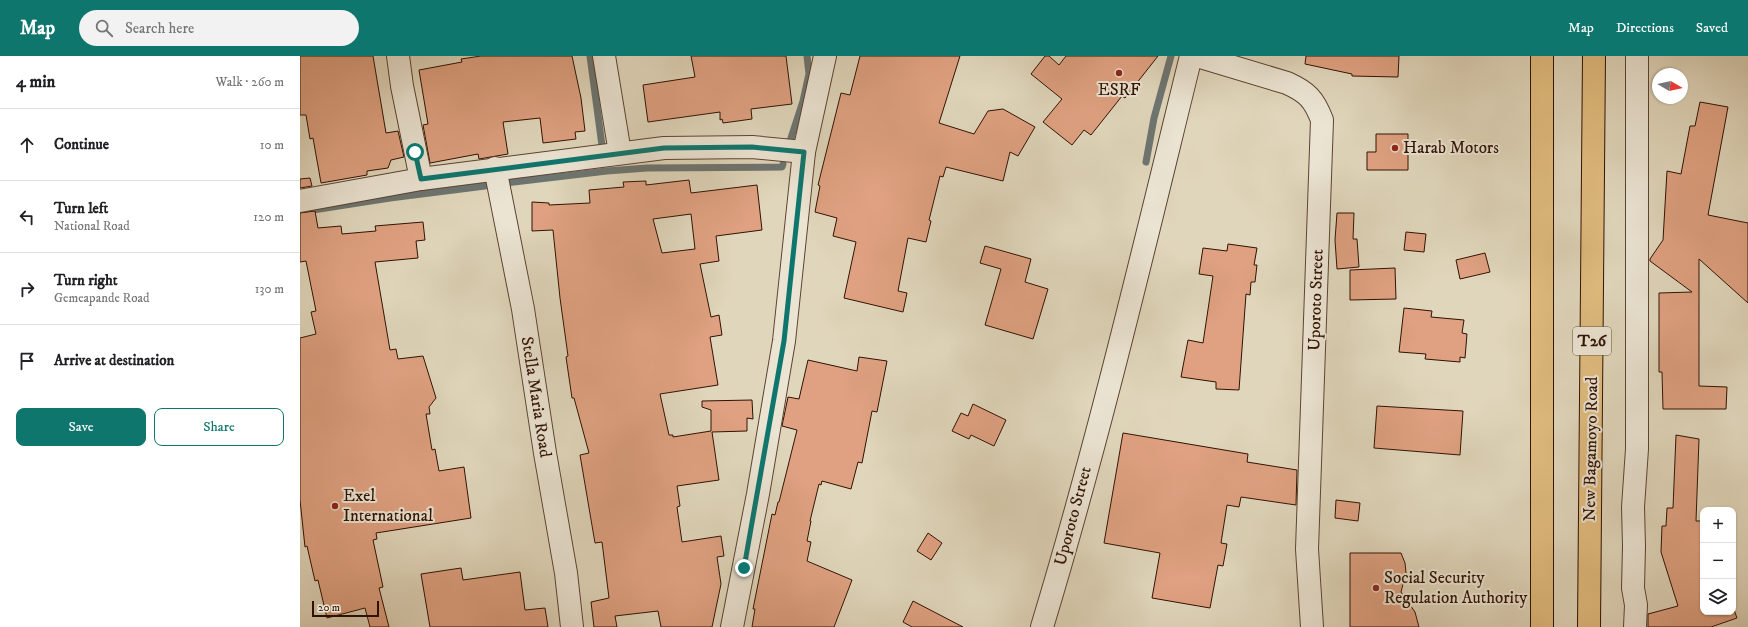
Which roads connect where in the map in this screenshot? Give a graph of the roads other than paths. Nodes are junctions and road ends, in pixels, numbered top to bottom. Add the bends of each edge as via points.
1 (398, 56) edge
2 (604, 56) edge
3 (825, 56) edge
4 (1191, 56) edge
5 (1197, 56) edge
6 (1542, 56) edge
7 (1594, 56) edge
8 (1637, 56) edge
9 (804, 152) junction
10 (620, 153) junction
11 (495, 168) junction
12 (421, 179) junction
13 (300, 201) edge
14 (572, 627) edge
15 (732, 627) edge
16 (1042, 627) edge
17 (1312, 627) edge
18 (1542, 627) edge
19 (1589, 627) edge
20 (1635, 627) edge

1 - 12 street
2 - 10 street
3 - 9 street
4 - 16 street, Uporoto Street via 1071,530
5 - 17 street, Uporoto Street via 1287,83 1301,90 1317,106 1322,120 1307,549
6 - 18 highway
7 - 19 highway, New Bagamoyo Road / T26
8 - 20 street via 1637,449 1633,507
9 - 10 street via 714,146
9 - 15 street via 784,341
10 - 11 street
11 - 12 street
11 - 14 street, Stella Maria Road via 523,309 566,573
12 - 13 street

